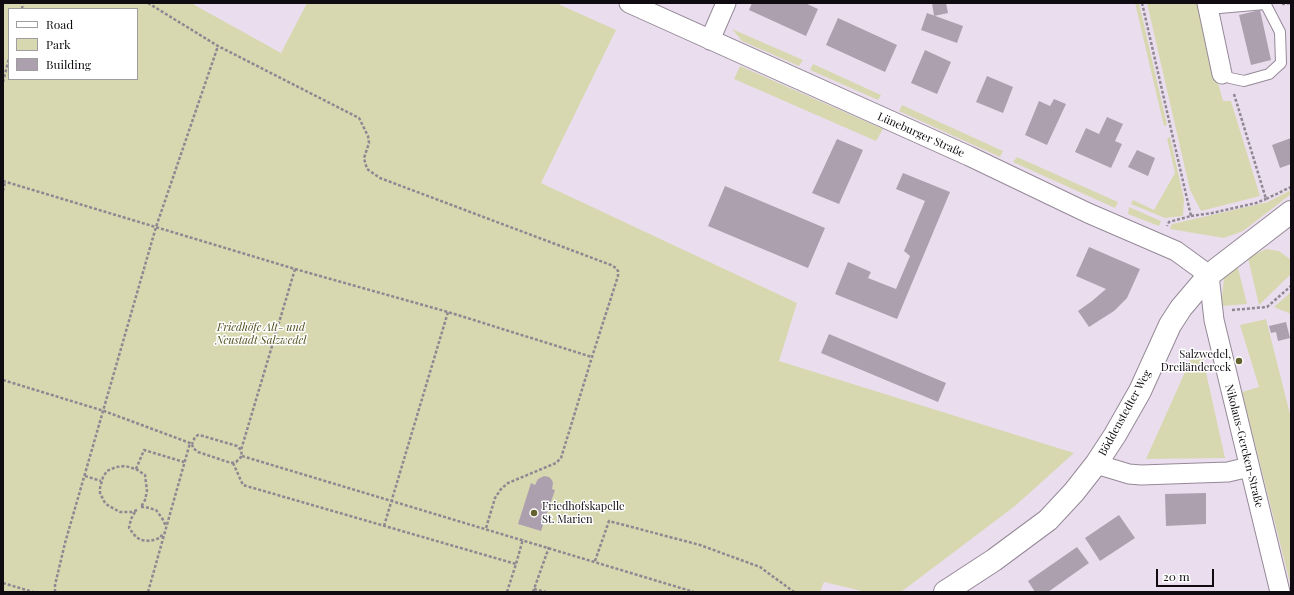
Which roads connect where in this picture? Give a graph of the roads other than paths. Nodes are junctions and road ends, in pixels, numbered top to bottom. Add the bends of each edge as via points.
1 (629, 3) edge
2 (726, 3) edge
3 (1265, 4) edge
4 (1207, 6) edge
5 (710, 40) junction
6 (1226, 76) joint
7 (1287, 223) edge
8 (1209, 275) junction
9 (1096, 464) junction
10 (1249, 467) junction
11 (945, 592) edge
12 (1280, 592) edge

1 - 5 street, Lüneburger Straße
2 - 5 street
3 - 4 lane
3 - 6 lane via 1280,32 1281,63 1270,74 1244,81
4 - 6 street
5 - 8 street, Lüneburger Straße via 1155,242 1176,252
7 - 8 street, Böddenstedter Weg
8 - 9 street, Böddenstedter Weg via 1170,325 1140,391
8 - 10 street, Nikolaus-Gercken-Straße via 1214,320
9 - 10 street, Böddenstedter Weg via 1141,475 1228,472
9 - 11 street, Böddenstedter Weg via 1048,520
10 - 12 street, Nikolaus-Gercken-Straße

